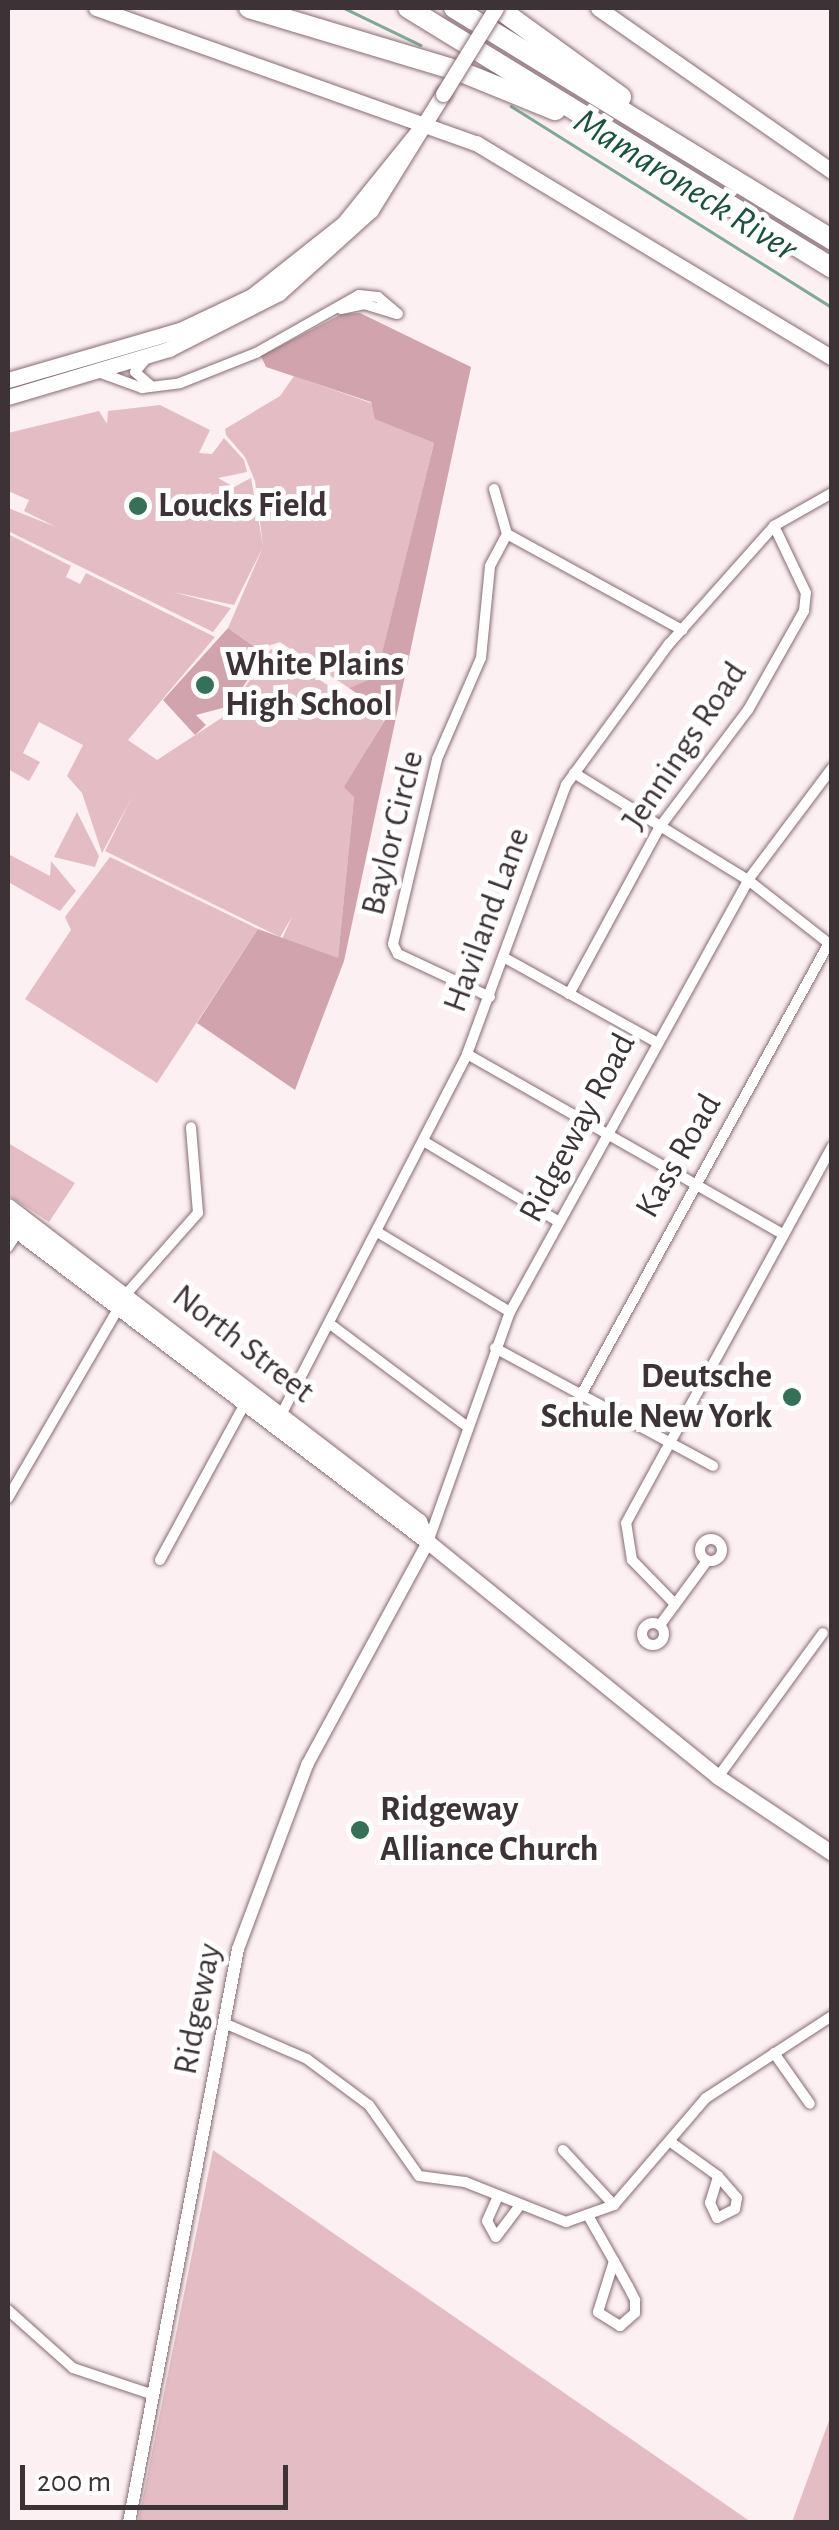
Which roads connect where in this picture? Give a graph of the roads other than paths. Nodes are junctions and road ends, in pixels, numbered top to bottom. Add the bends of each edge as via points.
1 (96, 8) edge
2 (249, 8) edge
3 (408, 8) edge
4 (454, 8) edge
5 (498, 8) edge
6 (598, 8) edge
7 (390, 108) junction
8 (426, 122) junction
9 (406, 140) junction
10 (692, 155) junction
11 (806, 155) junction
12 (832, 155) edge
13 (832, 170) edge
14 (676, 172) junction
15 (832, 240) edge
16 (832, 268) edge
17 (338, 310) junction
18 (153, 355) junction
19 (832, 358) edge
20 (94, 372) junction
21 (8, 380) edge
22 (152, 386) junction
23 (8, 397) edge
24 (494, 489) dead end
25 (832, 493) edge
26 (774, 526) junction
27 (508, 534) junction
28 (682, 630) junction
29 (832, 768) edge
30 (574, 773) junction
31 (662, 824) junction
32 (748, 880) junction
33 (830, 944) edge
34 (505, 958) junction
35 (569, 994) junction
36 (490, 998) junction
37 (656, 1042) junction
38 (467, 1054) junction
39 (191, 1126) dead end
40 (609, 1130) junction
41 (426, 1142) junction
42 (832, 1147) edge
43 (696, 1181) junction
44 (8, 1206) edge
45 (559, 1222) junction
46 (18, 1225) edge
47 (379, 1233) junction
48 (783, 1234) junction
49 (8, 1247) edge
50 (124, 1298) junction
51 (510, 1312) junction
52 (330, 1324) junction
53 (495, 1348) junction
54 (248, 1397) junction
55 (580, 1398) junction
56 (278, 1420) junction
57 (465, 1424) junction
58 (668, 1442) junction
59 (713, 1466) dead end
60 (8, 1498) edge
61 (428, 1542) junction
62 (160, 1560) dead end
63 (708, 1561) dead end
64 (674, 1602) junction
65 (660, 1625) dead end
66 (822, 1633) dead end
67 (718, 1778) junction
68 (832, 1853) edge
69 (832, 2016) edge
70 (224, 2022) junction
71 (774, 2053) junction
72 (810, 2104) dead end
73 (672, 2143) junction
74 (563, 2150) dead end
75 (718, 2176) dead end
76 (498, 2196) junction
77 (614, 2204) junction
78 (519, 2207) junction
79 (590, 2219) junction
80 (614, 2261) junction
81 (8, 2310) edge
82 (151, 2394) junction
83 (129, 2522) edge

1 - 7 main road
2 - 14 highway via 495,84
3 - 14 highway
4 - 10 highway
5 - 8 main road, bridge
5 - 10 highway
6 - 11 main road
7 - 8 main road
7 - 9 main road
8 - 9 main road
8 - 18 main road via 387,190 331,251 241,316
8 - 19 main road via 506,158
9 - 21 main road via 343,224 252,296 180,330
10 - 15 highway
11 - 12 street
11 - 13 main road
14 - 16 highway
17 - 17 street via 364,304 398,314 372,295
17 - 22 street via 214,370
18 - 20 main road
18 - 22 street via 134,368
20 - 22 street
20 - 23 main road
24 - 27 street
25 - 26 street, Haviland Lane
26 - 28 street, Haviland Lane
26 - 31 street, Jennings Road via 806,593 804,610 748,710
27 - 28 street
27 - 36 street, Baylor Circle via 490,566 480,658 437,759 393,944 398,954
28 - 30 street, Haviland Lane
29 - 32 street, Ridgeway Road
30 - 31 street
30 - 34 street, Haviland Lane
31 - 32 street
31 - 35 street, Jennings Road
32 - 33 street
32 - 37 street, Ridgeway Road
33 - 43 street, Kass Road
34 - 35 street
34 - 36 street, Haviland Lane
35 - 37 street
36 - 38 street, Haviland Lane
37 - 40 street, Ridgeway Road
38 - 40 street
38 - 41 street, Haviland Lane
39 - 50 street via 198,1212
40 - 43 street
40 - 45 street, Ridgeway Road
41 - 45 street
41 - 47 street, Haviland Lane
42 - 48 street
43 - 48 street
43 - 55 street, Kass Road
44 - 46 main road, North Street
45 - 51 street, Ridgeway Road
46 - 49 street
46 - 50 main road, North Street
47 - 51 street
47 - 52 street, Haviland Lane
48 - 58 street
50 - 54 main road, North Street
50 - 60 street
51 - 53 street, Ridgeway Road
52 - 56 street, Haviland Lane
52 - 57 street
53 - 55 street
53 - 57 street, Ridgeway Road
54 - 56 main road, North Street
54 - 62 street
55 - 58 street
56 - 61 main road, North Street
57 - 61 street, Ridgeway Road
58 - 59 street
58 - 64 street via 636,1496 624,1541 644,1576
61 - 67 main road, North Street
61 - 70 street, Ridgeway via 292,1800 238,1949
63 - 64 street
64 - 65 street
66 - 67 street
67 - 68 main road, North Street
69 - 71 street
70 - 76 street via 307,2059 368,2105 403,2154 427,2174
70 - 82 street, Ridgeway
71 - 72 street
71 - 73 street via 706,2098
73 - 75 street
73 - 77 street
74 - 77 street
76 - 78 street
76 - 78 street via 487,2221 496,2237
77 - 79 street
78 - 79 street via 550,2220
79 - 80 street
80 - 80 street via 635,2300 635,2313 620,2326 598,2312
81 - 82 street via 73,2368
82 - 83 street, Ridgeway

